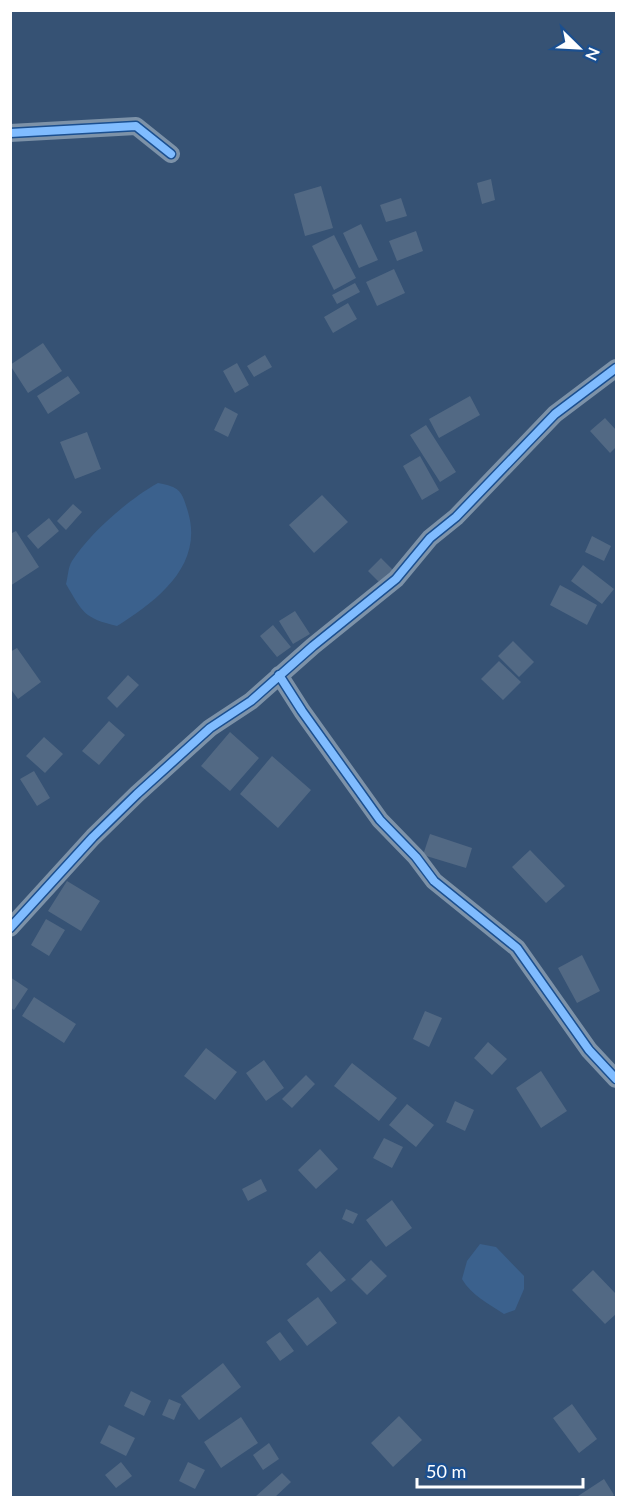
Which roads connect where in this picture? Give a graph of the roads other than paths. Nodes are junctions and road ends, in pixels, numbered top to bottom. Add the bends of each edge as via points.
1 (10, 133) edge
2 (171, 154) dead end
3 (616, 368) edge
4 (279, 675) junction
5 (10, 928) edge
6 (616, 1079) edge

1 - 2 street via 136,126
3 - 4 street via 555,414 456,517 430,538 396,579
4 - 5 street via 251,701 210,728 137,794
4 - 6 street via 380,820 434,882 517,948 589,1050

